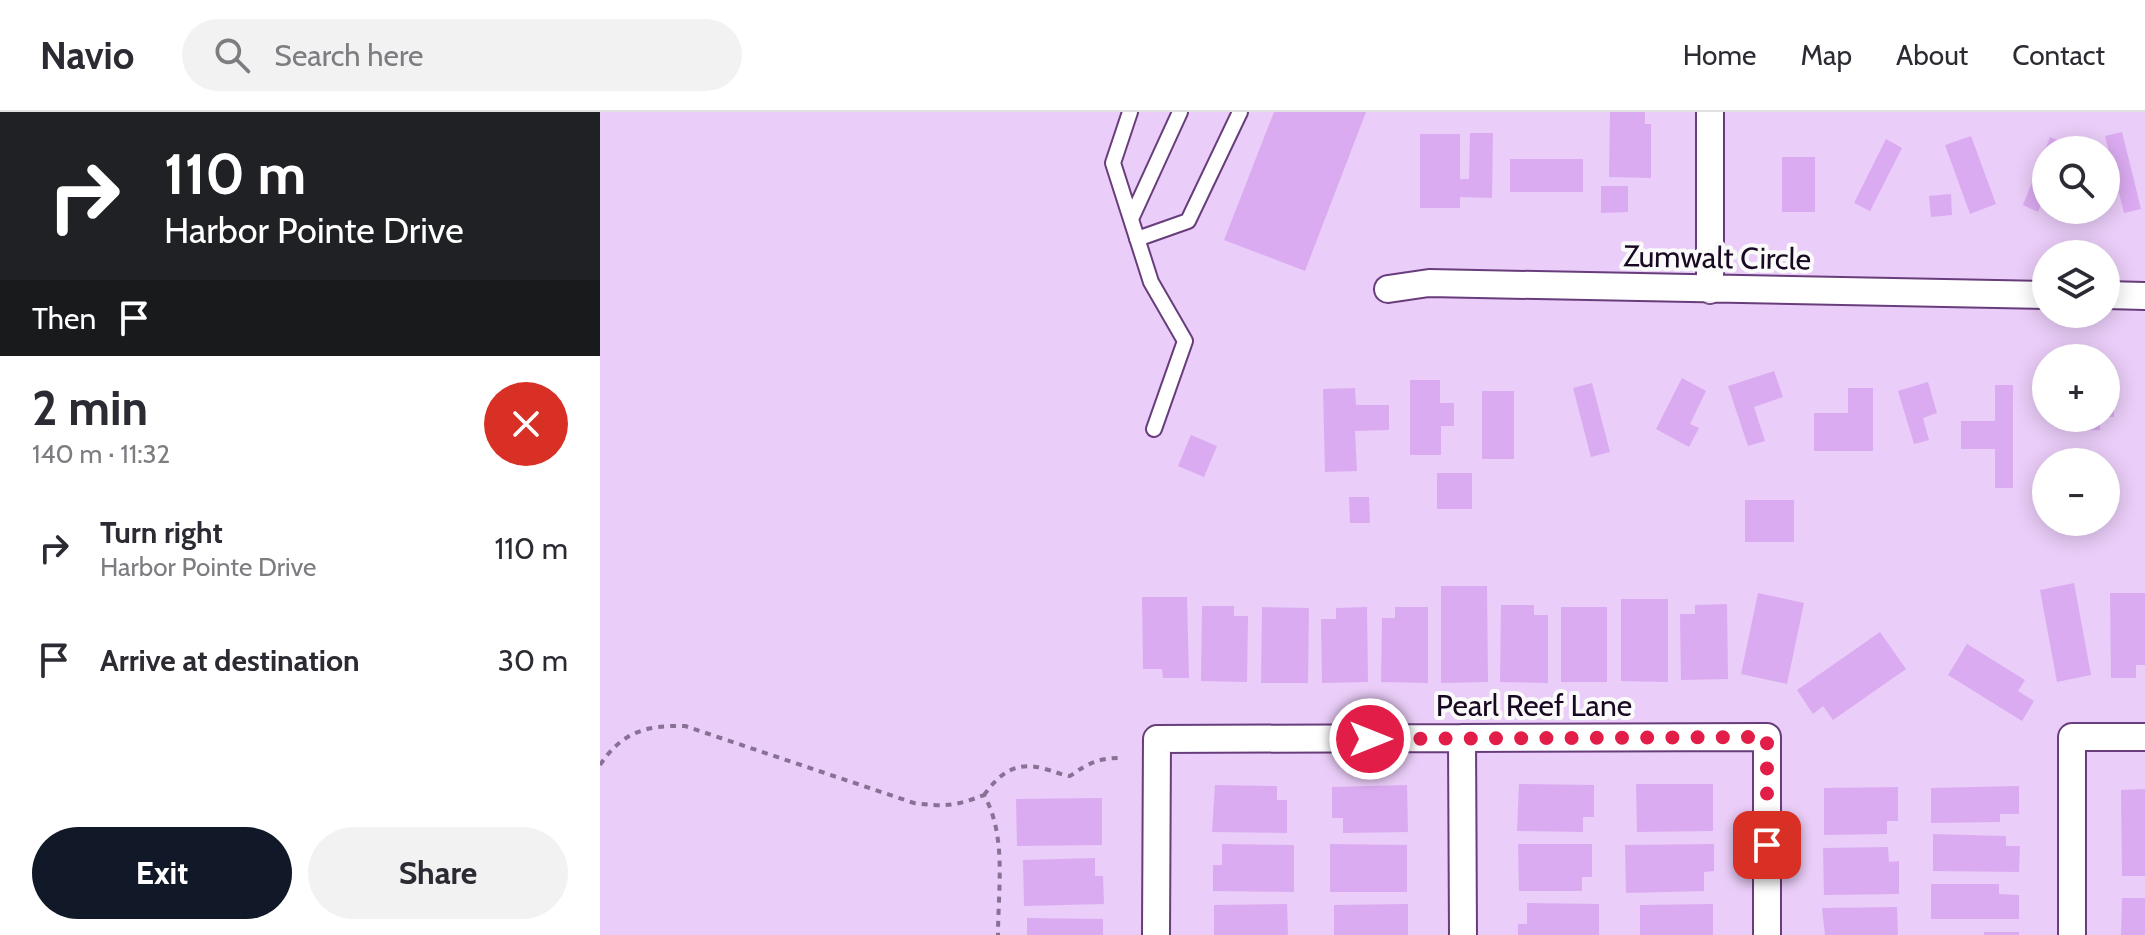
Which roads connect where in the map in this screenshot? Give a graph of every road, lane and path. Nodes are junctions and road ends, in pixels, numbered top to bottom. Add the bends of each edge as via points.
1 (1130, 112) edge
2 (1180, 112) edge
3 (1240, 112) edge
4 (1710, 112) edge
5 (1131, 219) junction
6 (1137, 239) junction
7 (1388, 289) dead end
8 (1710, 290) junction
9 (2032, 295) edge
10 (2120, 295) edge
11 (2145, 296) edge
12 (1154, 429) dead end
13 (2145, 737) edge
14 (1462, 738) junction
15 (1121, 758) dead end
16 (600, 765) edge
17 (984, 795) junction
18 (998, 935) edge
19 (1156, 935) edge
20 (1463, 935) edge
21 (1767, 935) edge
22 (2072, 935) edge

1 - 5 lane via 1113,163
2 - 5 lane
3 - 6 lane via 1188,221
4 - 8 street
5 - 6 lane
6 - 12 lane via 1151,282 1185,341
7 - 8 street, Zumwalt Circle via 1429,283
8 - 9 street, Zumwalt Circle
10 - 11 street
13 - 22 street via 2072,737
14 - 19 street, Pearl Reef Lane via 1157,739
14 - 20 street
14 - 21 street, Pearl Reef Lane via 1767,737
15 - 17 path via 1102,758 1070,776 1026,765 1011,768
16 - 17 path via 611,748 638,730 685,726 914,803 944,807
17 - 18 path via 998,838

